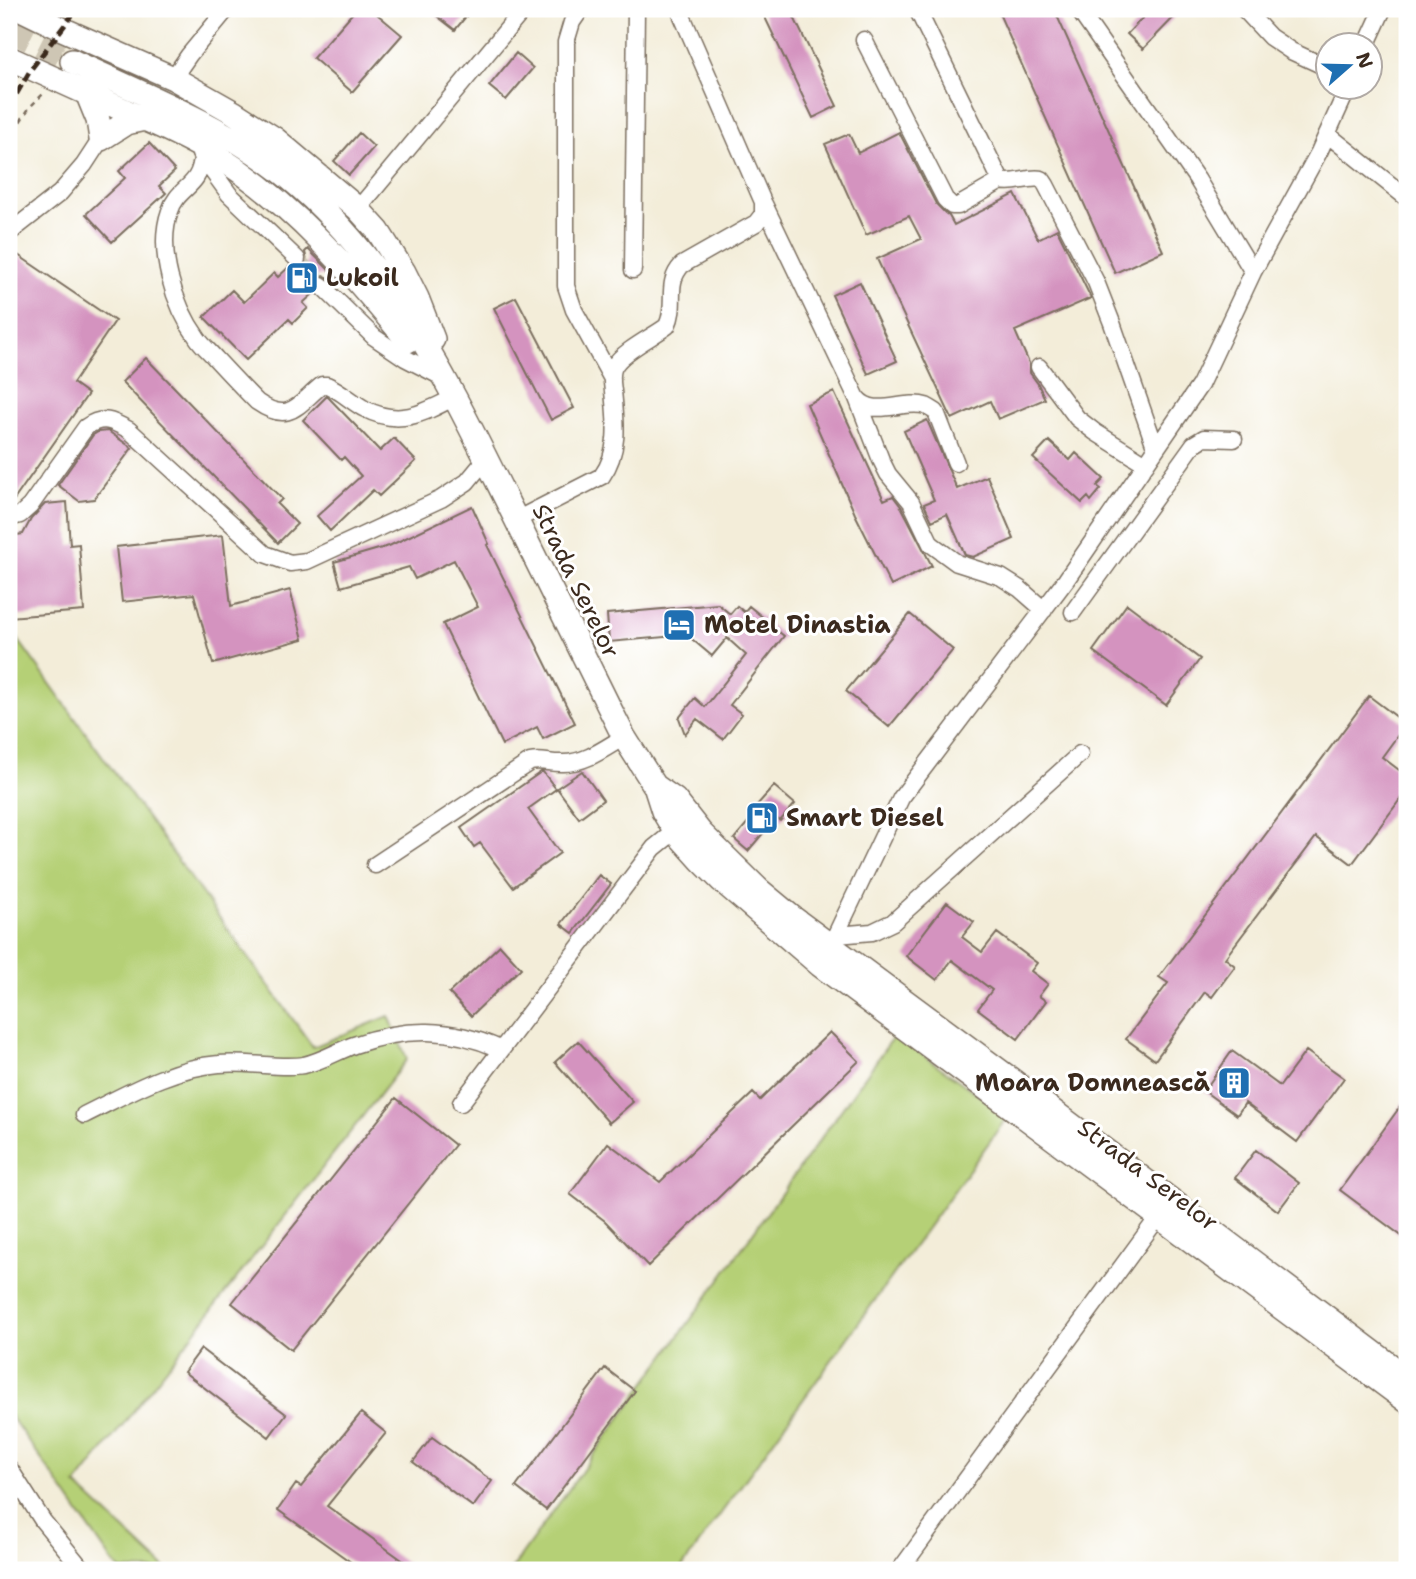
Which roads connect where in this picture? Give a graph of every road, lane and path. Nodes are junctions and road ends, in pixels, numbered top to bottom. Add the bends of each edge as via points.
1 (227, 9) edge
2 (524, 9) edge
3 (581, 9) edge
4 (636, 9) edge
5 (679, 9) edge
6 (917, 9) edge
7 (1078, 9) edge
8 (1244, 9) edge
9 (1383, 9) edge
10 (36, 12) edge
11 (1372, 32) edge
12 (864, 40) dead end
13 (9, 58) edge
14 (72, 61) tunnel mouth
15 (1314, 62) edge
16 (173, 78) junction
17 (56, 80) junction
18 (87, 93) junction
19 (1342, 102) edge
20 (145, 119) junction
21 (1327, 134) junction
22 (9, 138) edge
23 (101, 139) junction
24 (198, 150) junction
25 (1001, 181) junction
26 (1407, 198) edge
27 (763, 202) junction
28 (358, 209) junction
29 (9, 233) edge
30 (297, 260) tunnel mouth
31 (633, 270) dead end
32 (1253, 272) junction
33 (321, 285) tunnel mouth
34 (1039, 367) dead end
35 (436, 374) junction
36 (612, 379) junction
37 (456, 397) junction
38 (857, 398) junction
39 (1234, 439) dead end
40 (1156, 449) junction
41 (486, 459) junction
42 (956, 463) dead end
43 (1146, 464) junction
44 (1134, 481) junction
45 (1156, 496) junction
46 (9, 518) edge
47 (516, 520) junction
48 (1044, 610) junction
49 (1073, 612) dead end
50 (624, 737) junction
51 (1080, 754) dead end
52 (655, 786) junction
53 (675, 831) junction
54 (375, 865) dead end
55 (834, 941) junction
56 (500, 1049) junction
57 (461, 1103) dead end
58 (84, 1115) dead end
59 (1159, 1216) junction
60 (1407, 1378) edge
61 (1407, 1401) edge
62 (9, 1468) edge
63 (83, 1570) edge
64 (900, 1570) edge

1 - 16 street
2 - 28 street
3 - 36 street via 566,42 566,286 573,310
4 - 31 street
5 - 27 street
6 - 25 street
7 - 32 street via 1197,179
8 - 15 street via 1270,37
9 - 11 street
10 - 16 highway
12 - 25 street via 952,206
13 - 17 highway
14 - 37 highway via 210,125 246,146 308,194 387,284
16 - 28 highway via 275,139
17 - 18 highway
17 - 22 path
18 - 20 highway
18 - 23 highway
19 - 21 street
20 - 23 highway via 126,123
20 - 24 highway
21 - 26 street
21 - 32 street
23 - 29 street via 60,193
24 - 30 street via 229,194
24 - 35 highway via 216,155 287,208 336,256
24 - 37 street via 199,175 177,197 166,223 169,275 198,340 257,402 266,409 294,410 323,384 365,409 397,417 421,414
25 - 40 street via 1042,179 1096,282
27 - 36 street via 763,214 756,223 681,265 672,279 667,326 621,357 613,367
27 - 38 street
28 - 37 highway via 404,272
32 - 40 street via 1200,386
33 - 35 street via 374,337
34 - 43 street via 1077,418
35 - 37 highway
36 - 47 street via 616,422 610,465 602,476
37 - 41 highway, Strada Serelor
38 - 42 street via 872,407 925,405 936,412
38 - 48 street via 888,474 911,502 931,544 957,563 1001,577
39 - 45 street via 1203,438 1194,444
40 - 43 street
41 - 46 street via 467,482 441,499 307,561 290,563 265,554 129,430 105,419 86,427 30,506
41 - 47 highway, Strada Serelor
43 - 44 street
44 - 45 street
44 - 48 street
45 - 49 street
47 - 50 highway, Strada Serelor
48 - 55 street via 901,798
50 - 52 highway, Strada Serelor
50 - 54 street via 584,760 530,762
51 - 55 street via 893,922
52 - 53 highway, Strada Serelor
52 - 55 highway, Strada Serelor via 675,800 758,889
53 - 56 street via 654,848
53 - 59 highway, Strada Serelor via 722,881 820,965
55 - 60 highway, Strada Serelor
56 - 57 street
56 - 58 street via 452,1035 415,1031 383,1035 303,1065 222,1063 178,1071
59 - 61 highway, Strada Serelor
59 - 64 street
62 - 63 street via 43,1521

